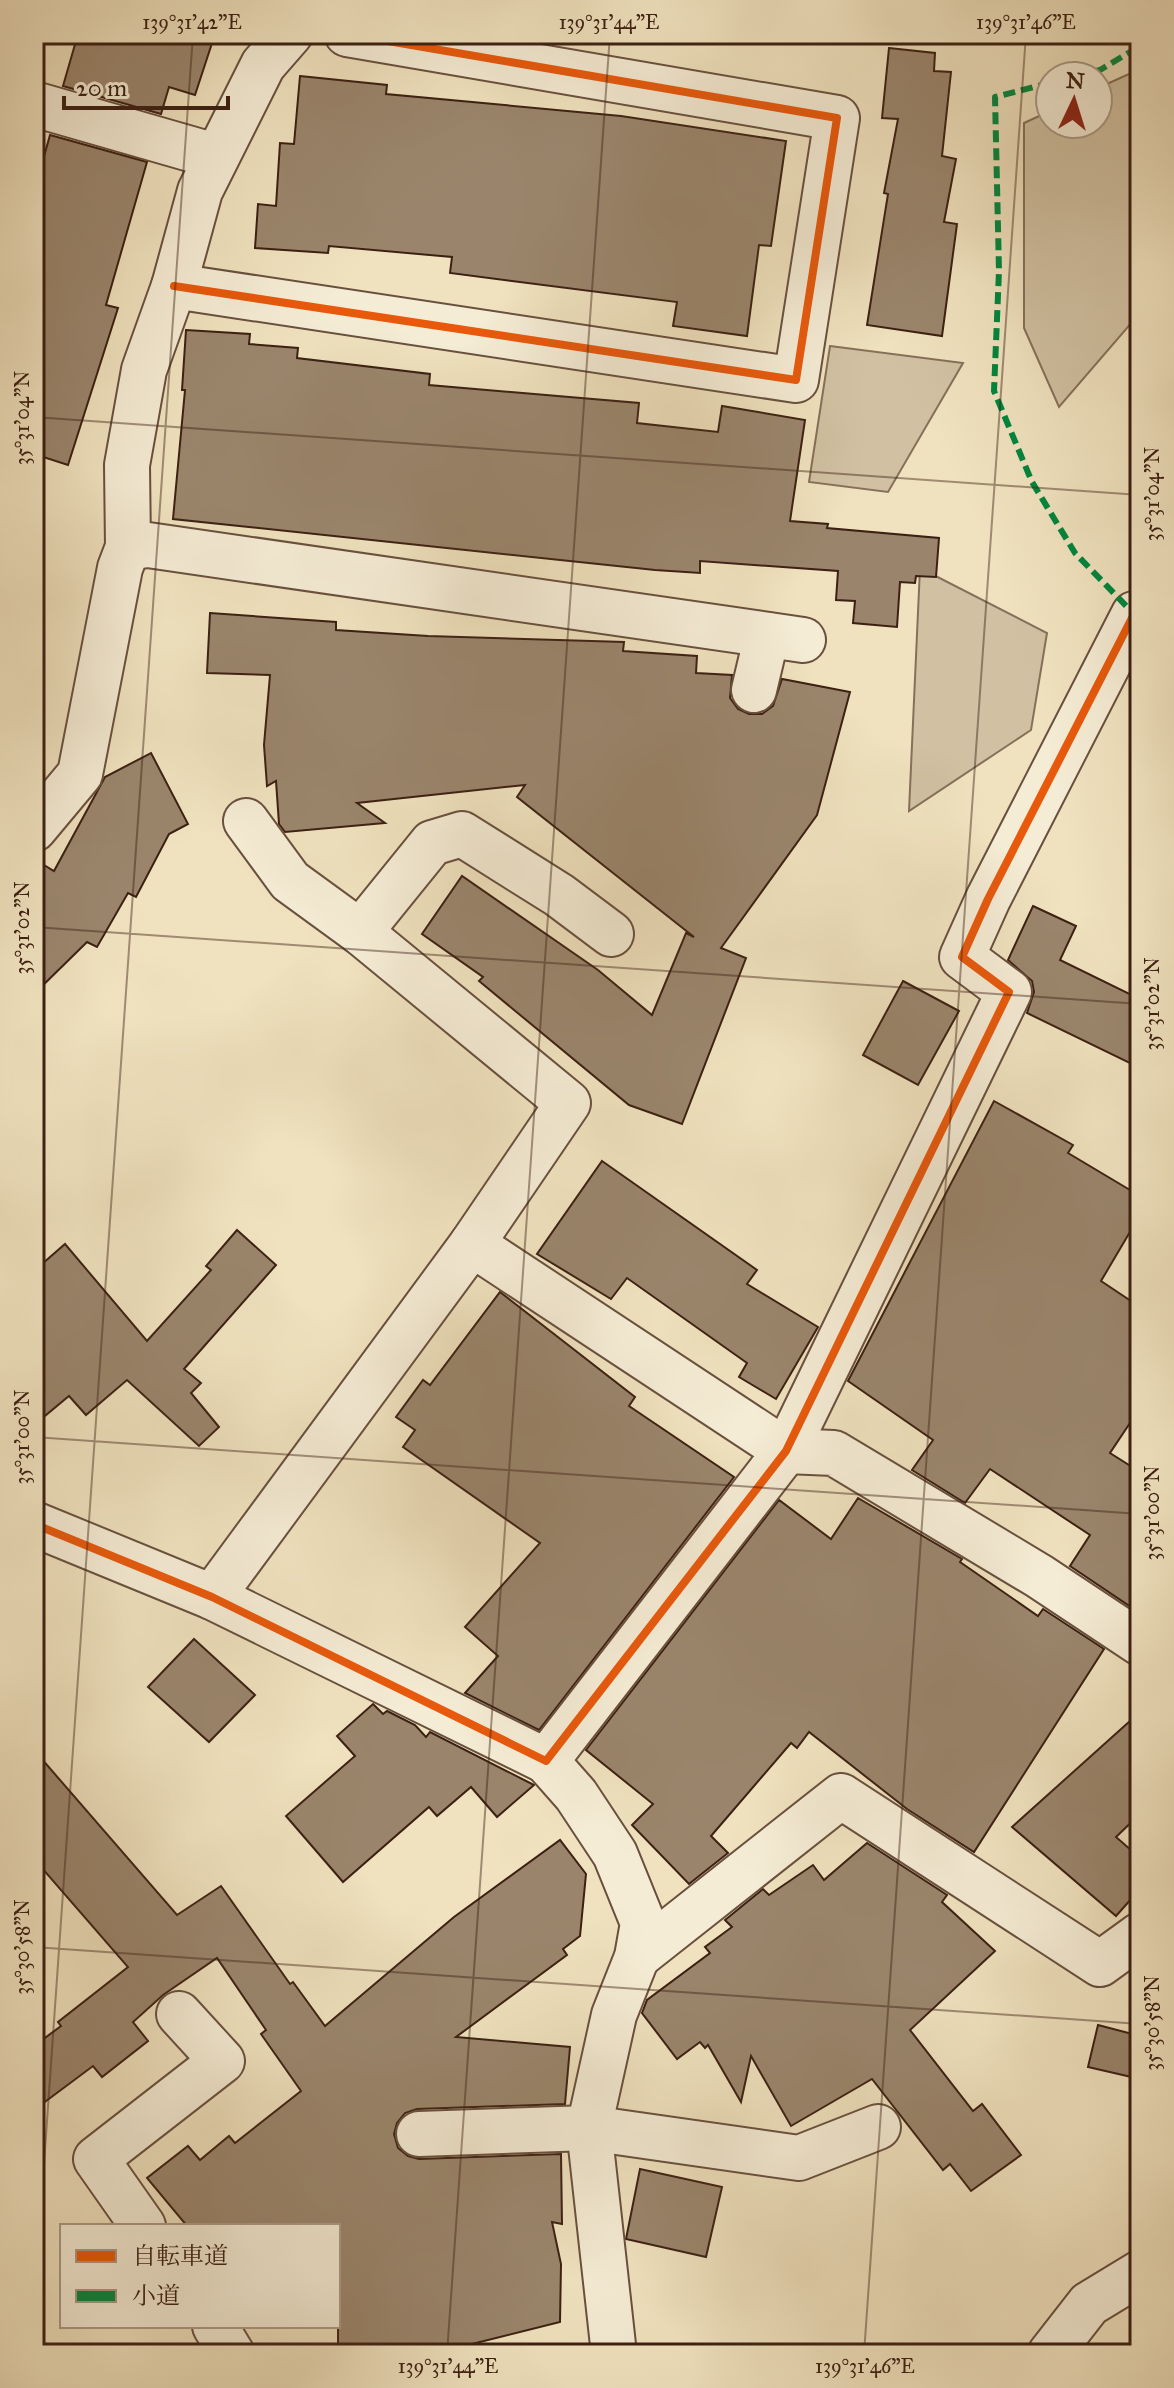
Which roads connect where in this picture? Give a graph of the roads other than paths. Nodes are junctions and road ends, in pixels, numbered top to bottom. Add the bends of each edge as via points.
1 (290, 34) edge
2 (347, 34) edge
3 (34, 104) edge
4 (215, 156) junction
5 (174, 286) junction
6 (128, 547) junction
7 (1134, 614) dead end
8 (754, 690) dead end
9 (246, 821) dead end
10 (34, 829) edge
11 (360, 932) junction
12 (611, 934) dead end
13 (472, 1244) junction
14 (786, 1451) junction
15 (34, 1524) edge
16 (212, 1597) junction
17 (1140, 1643) edge
18 (546, 1761) junction
19 (1140, 1935) edge
20 (637, 1957) junction
21 (179, 2014) dead end
22 (878, 2127) dead end
23 (589, 2128) junction
24 (419, 2134) dead end
25 (142, 2224) edge
26 (1140, 2273) edge
27 (216, 2328) edge
28 (232, 2354) edge
29 (614, 2354) edge
30 (1050, 2354) edge

1 - 4 street via 263,65
2 - 5 street via 837,118 796,380
3 - 4 street
4 - 5 street
5 - 6 street via 144,370 127,465
6 - 8 street via 148,545 785,638
6 - 10 street via 80,774
7 - 14 street via 962,957 1009,992
9 - 11 street via 290,881
11 - 12 street via 432,843 462,834
11 - 13 street via 568,1103
13 - 14 street
13 - 16 street
14 - 17 street via 834,1453
14 - 18 street
15 - 16 street
16 - 18 street
18 - 20 street via 615,1854 643,1923
19 - 20 street via 1100,1964 841,1796
20 - 23 street via 614,2015
21 - 25 street via 222,2061 96,2159
22 - 23 street via 799,2158
23 - 24 street
23 - 29 street
26 - 30 street via 1089,2304
27 - 28 street

